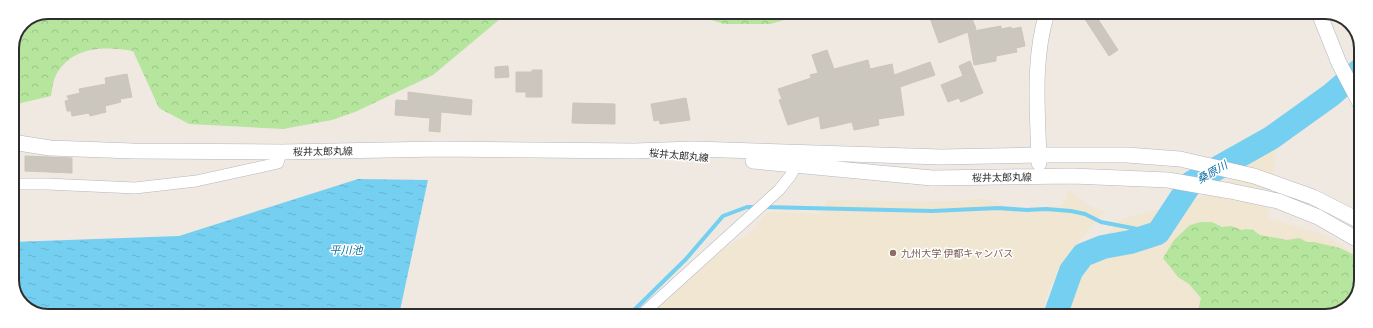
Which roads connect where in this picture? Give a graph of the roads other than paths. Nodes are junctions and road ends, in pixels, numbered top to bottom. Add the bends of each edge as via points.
1 (1045, 19) edge
2 (1322, 19) edge
3 (1354, 90) edge
4 (19, 143) edge
5 (281, 152) junction
6 (1039, 155) junction
7 (800, 159) junction
8 (1039, 176) junction
9 (19, 184) edge
10 (1354, 217) edge
11 (1354, 238) edge
12 (648, 309) edge

1 - 6 main road via 1041,32 1038,73
2 - 3 main road
4 - 5 main road, 桜井太郎丸線 via 50,148 133,151
5 - 7 main road, 桜井太郎丸線 via 694,149
5 - 9 street via 278,163 196,182 135,188
6 - 7 main road, 桜井太郎丸線
6 - 8 main road
6 - 10 main road, 桜井太郎丸線 via 1127,155 1180,159 1254,176 1313,197
7 - 8 main road, 桜井太郎丸線 via 932,178
7 - 12 street via 779,190
8 - 11 main road, 桜井太郎丸線 via 1168,180 1230,191 1278,201 1318,217

